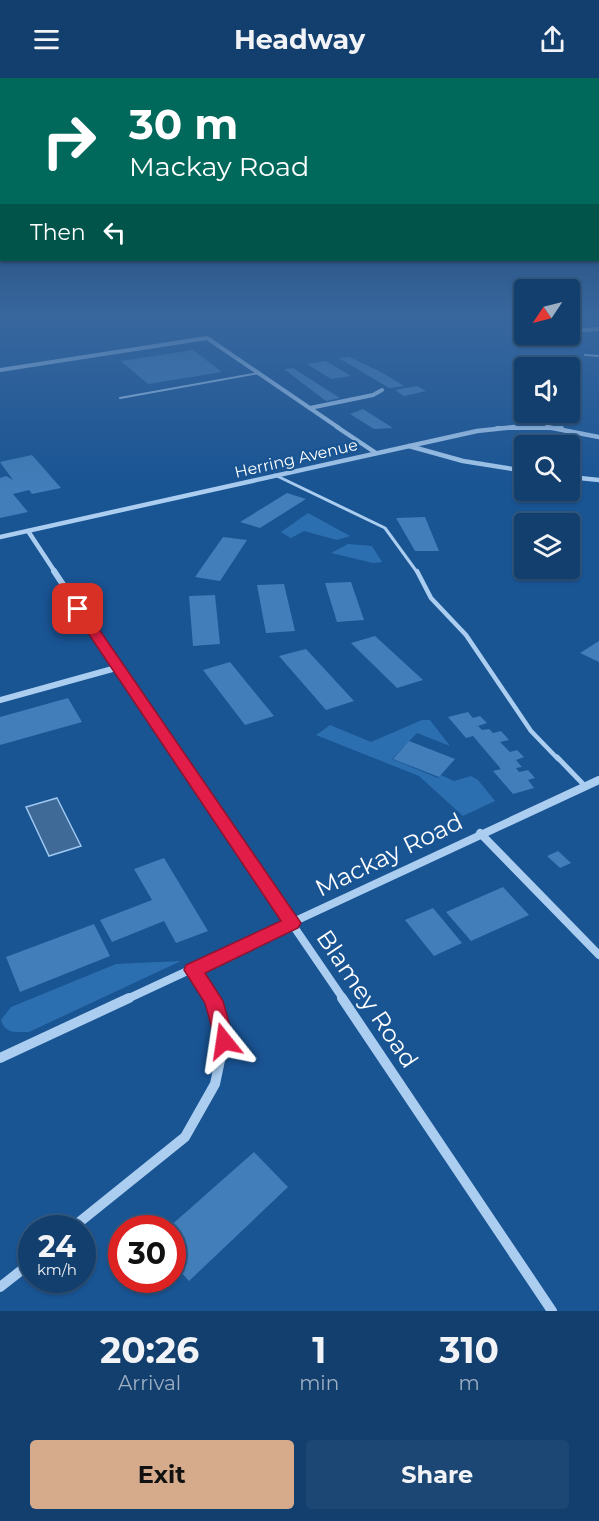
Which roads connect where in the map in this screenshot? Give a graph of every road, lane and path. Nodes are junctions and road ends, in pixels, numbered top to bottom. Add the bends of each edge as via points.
1 (259, 373) edge
2 (256, 374) edge
3 (382, 390) dead end
4 (120, 398) dead end
5 (310, 408) junction
6 (599, 437) edge
7 (409, 446) junction
8 (376, 453) junction
9 (514, 469) edge
10 (275, 476) junction
11 (580, 478) edge
12 (599, 480) edge
13 (28, 531) junction
14 (0, 537) edge
15 (116, 668) junction
16 (0, 700) edge
17 (599, 780) edge
18 (585, 786) junction
19 (480, 833) junction
20 (292, 923) junction
21 (599, 955) edge
22 (193, 970) junction
23 (0, 1058) edge
24 (88, 1215) edge
25 (18, 1273) edge
26 (0, 1287) edge
27 (552, 1311) edge

1 - 5 street
2 - 4 lane
3 - 5 street
5 - 8 street
6 - 7 street, Herring Avenue via 567,429 506,426
7 - 8 street, Herring Avenue
7 - 9 street
8 - 10 street, Herring Avenue
10 - 13 street, Herring Avenue
10 - 18 lane via 385,528 413,564 431,598 466,635 531,731
11 - 12 street
13 - 14 street, Herring Avenue
13 - 15 street, Blamey Road
15 - 16 street
15 - 20 street, Blamey Road
17 - 18 street, Mackay Road
18 - 19 street, Mackay Road
19 - 20 street, Mackay Road
19 - 21 street
20 - 22 street, Mackay Road
20 - 27 street, Blamey Road
22 - 23 street, Mackay Road
22 - 24 street via 214,1001 224,1041 214,1084 185,1137
25 - 26 street

